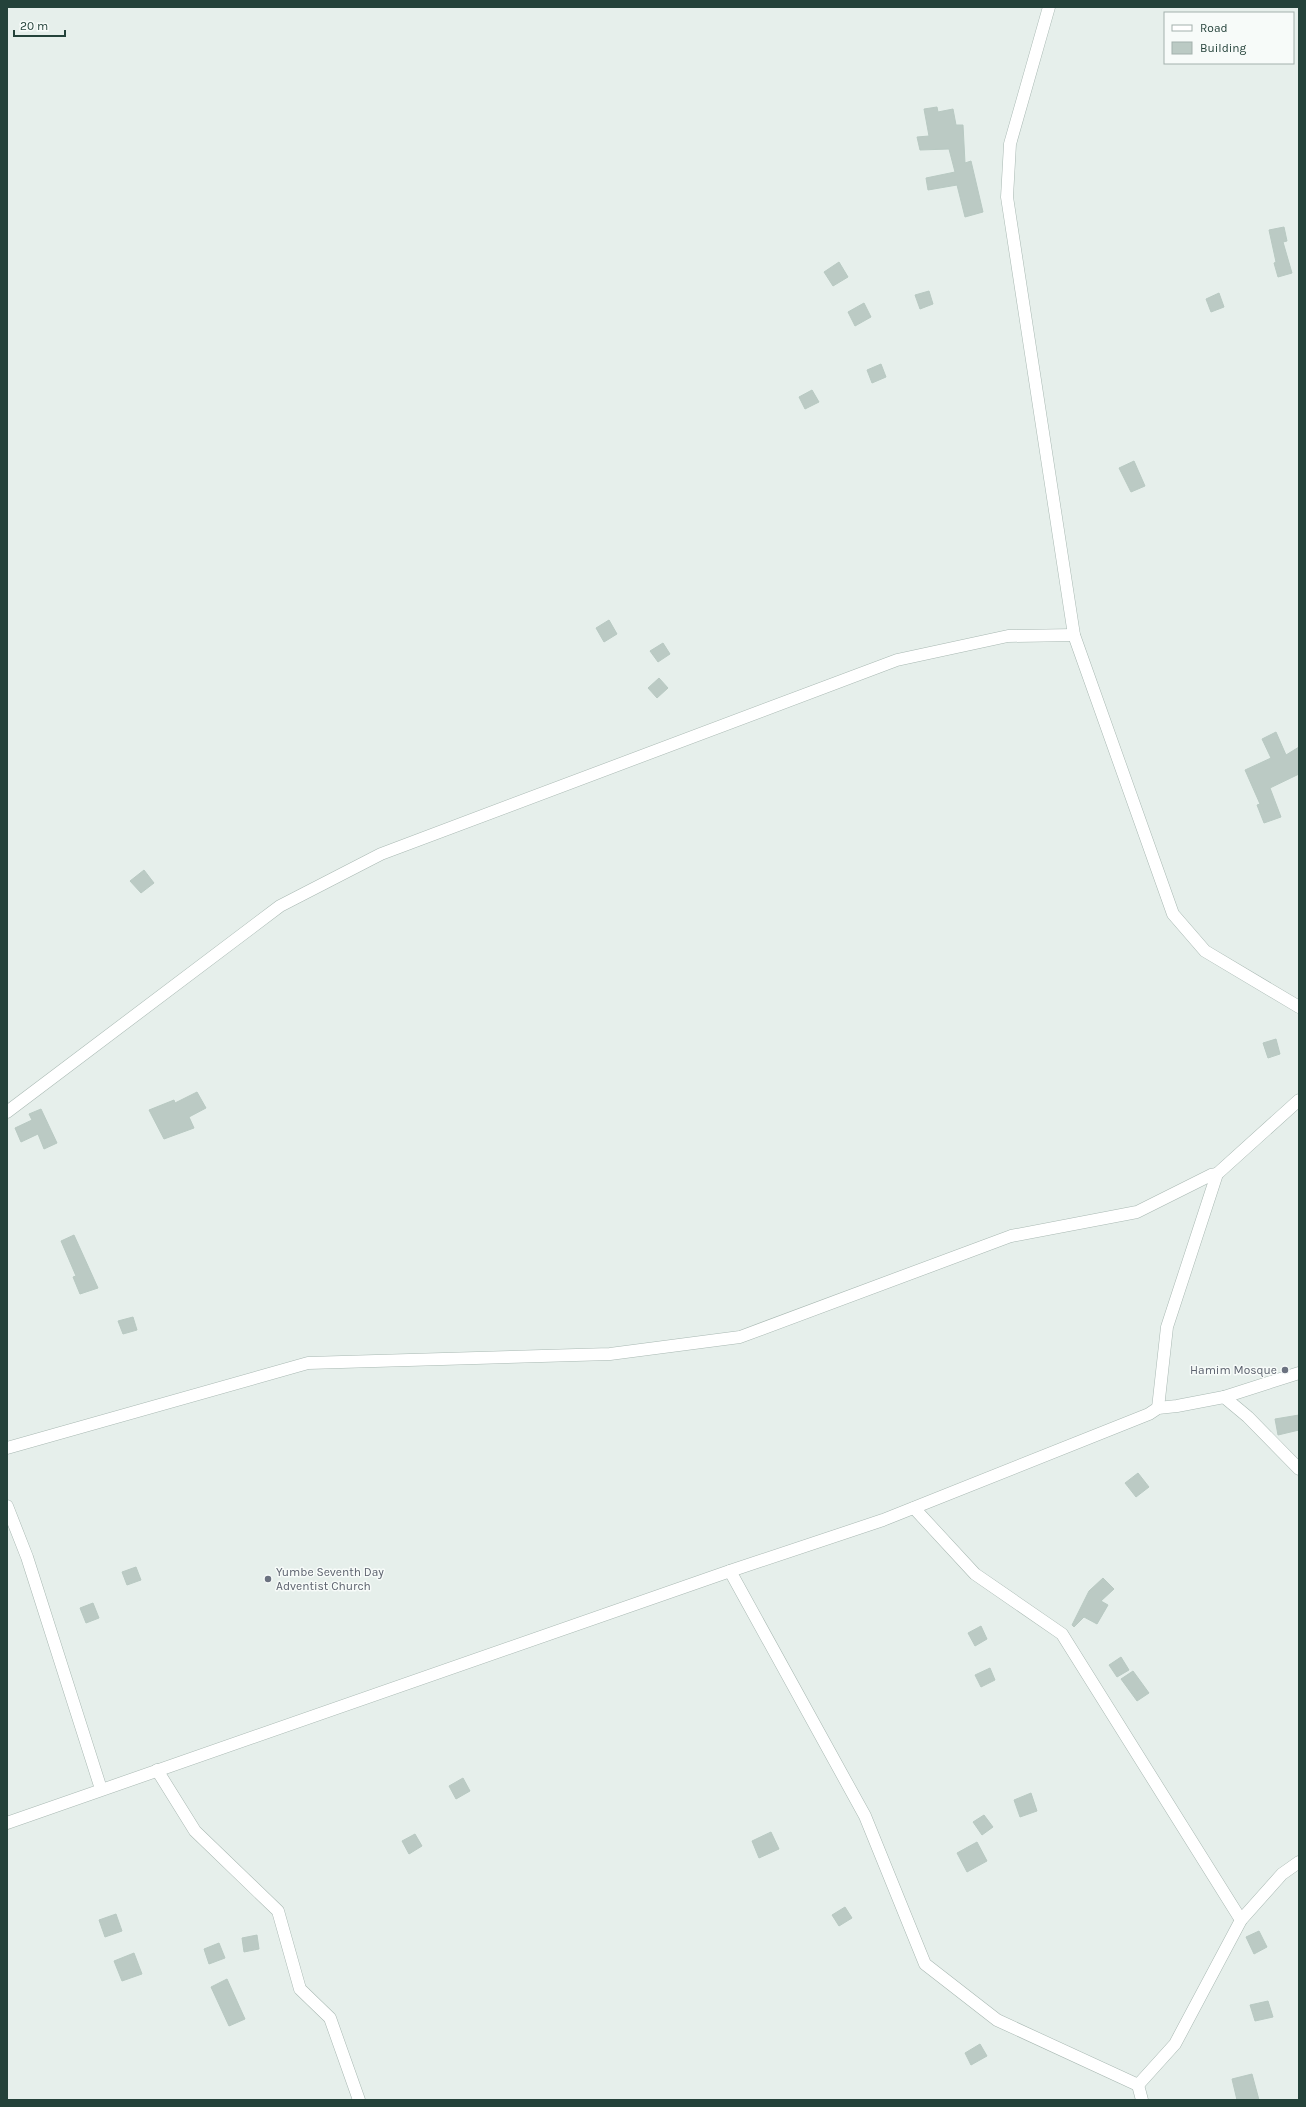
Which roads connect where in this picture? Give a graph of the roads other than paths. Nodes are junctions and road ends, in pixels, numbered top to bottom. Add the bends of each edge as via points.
1 (1049, 7) edge
2 (1074, 635) junction
3 (1299, 1007) edge
4 (1299, 1100) edge
5 (7, 1112) edge
6 (1217, 1174) junction
7 (1299, 1373) edge
8 (1224, 1397) junction
9 (1158, 1408) junction
10 (7, 1448) edge
11 (1299, 1469) edge
12 (7, 1506) edge
13 (914, 1508) junction
14 (730, 1571) junction
15 (157, 1770) junction
16 (101, 1789) junction
17 (7, 1823) edge
18 (1299, 1862) edge
19 (1241, 1920) junction
20 (1138, 2085) junction
21 (359, 2100) edge
22 (1142, 2100) edge

1 - 2 street via 1010,144 1007,197
2 - 3 street via 1173,914 1205,951
2 - 5 street via 1008,636 897,660 381,854 280,906
4 - 6 street
6 - 9 street via 1167,1327
6 - 10 street via 1137,1212 1011,1236 740,1337 610,1354 308,1364
7 - 8 street
8 - 9 street
8 - 11 street via 1248,1417
9 - 13 street via 1149,1414
12 - 16 street via 27,1556
13 - 14 street
13 - 19 street via 975,1574 1062,1634
14 - 15 street
14 - 20 street via 865,1816 925,1964 997,2020
15 - 16 street
15 - 21 street via 195,1831 278,1911 300,1990 330,2018
16 - 17 street
18 - 19 street via 1282,1874
19 - 20 street via 1175,2044
20 - 22 street

